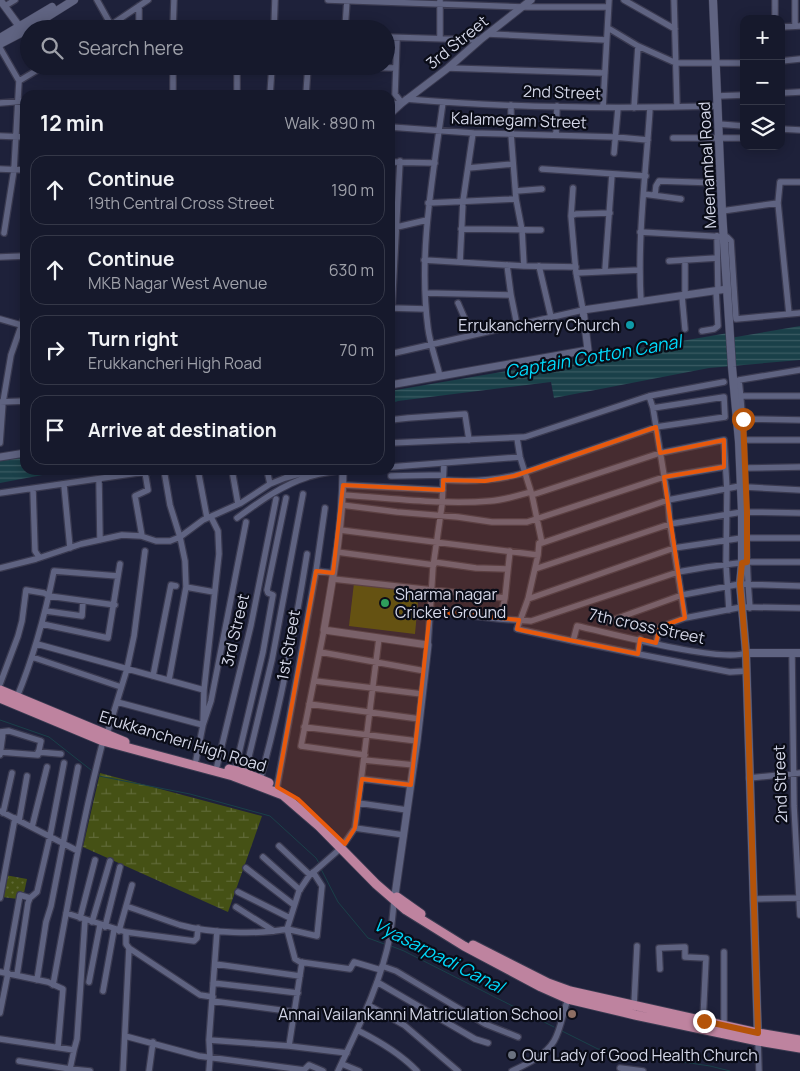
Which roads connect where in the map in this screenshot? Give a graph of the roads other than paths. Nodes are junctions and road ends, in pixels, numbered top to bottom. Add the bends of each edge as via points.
1 (15, 0) edge
2 (64, 0) edge
3 (74, 0) edge
4 (97, 0) edge
5 (148, 0) edge
6 (174, 0) edge
7 (275, 0) edge
8 (328, 0) edge
9 (347, 0) edge
10 (531, 0) edge
11 (624, 0) edge
12 (674, 0) edge
13 (713, 0) edge
14 (775, 0) edge
15 (795, 0) edge
16 (440, 2) edge
17 (2, 3) edge
18 (609, 3) edge
19 (139, 6) junction
20 (522, 7) junction
21 (775, 15) edge
22 (36, 20) edge
23 (39, 20) edge
24 (108, 20) edge
25 (118, 20) edge
26 (138, 20) edge
27 (173, 20) edge
28 (274, 20) edge
29 (346, 20) edge
30 (798, 26) edge
31 (20, 27) edge
32 (785, 27) edge
33 (608, 28) junction
34 (675, 29) junction
35 (20, 31) edge
36 (20, 31) edge
37 (488, 34) junction
38 (0, 38) edge
39 (397, 38) joint
40 (440, 38) junction
41 (480, 40) junction
42 (606, 40) junction
43 (0, 44) edge
44 (638, 46) junction
45 (0, 48) edge
46 (800, 59) edge
47 (785, 61) edge
48 (676, 63) junction
49 (717, 63) junction
50 (740, 63) edge
51 (396, 68) joint
52 (448, 68) junction
53 (604, 73) junction
54 (29, 75) edge
55 (173, 75) edge
56 (237, 75) edge
57 (271, 75) edge
58 (307, 75) edge
59 (19, 81) junction
60 (20, 90) edge
61 (173, 90) edge
62 (236, 90) edge
63 (270, 90) edge
64 (306, 90) edge
65 (800, 92) edge
66 (785, 93) edge
67 (740, 95) edge
68 (717, 96) junction
69 (20, 101) edge
70 (443, 102) junction
71 (0, 103) edge
72 (395, 103) edge
73 (402, 103) junction
74 (511, 105) junction
75 (395, 106) edge
76 (557, 106) junction
77 (717, 106) junction
78 (602, 107) junction
79 (677, 107) junction
80 (618, 108) junction
81 (634, 108) junction
82 (650, 108) junction
83 (395, 109) edge
84 (20, 113) edge
85 (718, 124) junction
86 (740, 126) edge
87 (395, 127) edge
88 (785, 129) edge
89 (439, 130) junction
90 (800, 130) edge
91 (473, 133) junction
92 (511, 134) junction
93 (556, 134) junction
94 (0, 136) edge
95 (16, 137) junction
96 (20, 137) edge
97 (615, 137) junction
98 (673, 138) dead end
99 (719, 138) junction
100 (740, 138) edge
101 (648, 140) junction
102 (614, 153) dead end
103 (395, 162) edge
104 (400, 162) junction
105 (435, 163) junction
106 (513, 164) junction
107 (468, 168) junction
108 (0, 169) edge
109 (542, 169) dead end
110 (14, 170) junction
111 (20, 170) edge
112 (612, 174) junction
113 (646, 176) junction
114 (800, 182) edge
115 (721, 183) junction
116 (573, 188) dead end
117 (542, 189) dead end
118 (516, 191) junction
119 (644, 194) junction
120 (656, 195) junction
121 (395, 196) edge
122 (398, 196) junction
123 (516, 199) junction
124 (681, 199) dead end
125 (463, 201) junction
126 (778, 203) junction
127 (428, 204) junction
128 (722, 211) junction
129 (610, 212) junction
130 (571, 216) junction
131 (427, 220) junction
132 (397, 227) junction
133 (461, 229) junction
134 (522, 230) junction
135 (541, 230) dead end
136 (640, 232) junction
137 (4, 233) dead end
138 (721, 236) junction
139 (395, 238) edge
140 (20, 256) edge
141 (0, 257) edge
142 (717, 258) junction
143 (424, 260) junction
144 (669, 261) dead end
145 (685, 261) junction
146 (460, 262) junction
147 (507, 265) junction
148 (524, 266) junction
149 (539, 266) junction
150 (576, 270) junction
151 (605, 270) junction
152 (639, 270) junction
153 (727, 289) junction
154 (717, 290) junction
155 (426, 293) junction
156 (511, 295) junction
157 (683, 296) junction
158 (641, 302) junction
159 (458, 303) dead end
160 (395, 308) edge
161 (426, 309) junction
162 (583, 310) junction
163 (800, 313) edge
164 (789, 314) junction
165 (551, 318) junction
166 (0, 319) edge
167 (20, 324) edge
168 (518, 325) junction
169 (686, 329) dead end
170 (20, 330) edge
171 (702, 331) dead end
172 (472, 335) junction
173 (432, 345) junction
174 (395, 353) edge
175 (800, 370) edge
176 (440, 376) junction
177 (724, 382) dead end
178 (395, 384) edge
179 (649, 396) junction
180 (741, 396) junction
181 (800, 396) edge
182 (2, 402) edge
183 (20, 402) edge
184 (653, 408) junction
185 (395, 419) edge
186 (743, 419) junction
187 (800, 420) edge
188 (656, 428) junction
189 (517, 438) junction
190 (469, 440) junction
191 (744, 440) junction
192 (800, 440) edge
193 (0, 443) edge
194 (395, 443) edge
195 (519, 453) junction
196 (20, 454) edge
197 (660, 454) junction
198 (0, 457) edge
199 (444, 464) junction
200 (395, 467) edge
201 (724, 467) junction
202 (800, 467) edge
203 (745, 468) junction
204 (526, 472) junction
205 (128, 475) edge
206 (146, 475) edge
207 (165, 475) edge
208 (199, 475) edge
209 (233, 475) edge
210 (269, 475) edge
211 (293, 475) edge
212 (318, 475) edge
213 (343, 475) edge
214 (391, 476) dead end
215 (443, 477) junction
216 (664, 477) junction
217 (99, 480) junction
218 (743, 483) junction
219 (270, 484) junction
220 (64, 485) junction
221 (343, 485) junction
222 (33, 489) junction
223 (443, 490) junction
224 (727, 490) junction
225 (800, 490) edge
226 (0, 494) edge
227 (303, 494) dead end
228 (531, 494) junction
229 (343, 495) junction
230 (286, 498) dead end
231 (276, 499) dead end
232 (668, 500) junction
233 (442, 502) junction
234 (238, 504) junction
235 (342, 504) junction
236 (325, 508) dead end
237 (744, 512) junction
238 (800, 513) edge
239 (441, 515) junction
240 (726, 515) junction
241 (209, 518) junction
242 (237, 518) dead end
243 (538, 519) junction
244 (246, 522) dead end
245 (670, 524) junction
246 (340, 530) junction
247 (142, 536) junction
248 (180, 537) junction
249 (800, 538) edge
250 (744, 539) junction
251 (100, 540) junction
252 (726, 541) junction
253 (437, 542) junction
254 (542, 543) junction
255 (70, 548) junction
256 (674, 548) junction
257 (145, 551) dead end
258 (510, 551) junction
259 (337, 552) junction
260 (307, 554) dead end
261 (538, 555) junction
262 (39, 557) junction
263 (745, 562) junction
264 (800, 562) edge
265 (434, 563) junction
266 (120, 564) dead end
267 (726, 564) junction
268 (0, 568) edge
269 (508, 570) junction
270 (535, 570) junction
271 (316, 571) junction
272 (678, 572) junction
273 (118, 576) junction
274 (333, 576) junction
275 (744, 584) junction
276 (176, 586) dead end
277 (800, 586) edge
278 (186, 587) junction
279 (727, 587) junction
280 (432, 590) junction
281 (214, 592) junction
282 (682, 595) junction
283 (49, 596) junction
284 (505, 598) junction
285 (528, 599) junction
286 (84, 601) junction
287 (115, 605) junction
288 (746, 608) junction
289 (800, 608) edge
290 (729, 610) junction
291 (46, 611) junction
292 (430, 611) junction
293 (686, 618) junction
294 (500, 620) junction
295 (519, 620) junction
296 (606, 622) dead end
297 (42, 624) junction
298 (324, 630) junction
299 (379, 638) junction
300 (640, 639) junction
301 (573, 641) junction
302 (656, 643) junction
303 (37, 644) junction
304 (428, 645) junction
305 (320, 652) junction
306 (746, 653) junction
307 (796, 653) edge
308 (638, 654) junction
309 (32, 657) junction
310 (376, 662) junction
311 (127, 668) junction
312 (425, 670) junction
313 (746, 672) junction
314 (153, 676) junction
315 (169, 680) junction
316 (315, 680) junction
317 (0, 684) edge
318 (121, 687) junction
319 (372, 688) junction
320 (0, 690) edge
321 (204, 690) junction
322 (422, 694) junction
323 (17, 697) junction
324 (0, 698) edge
325 (792, 700) junction
326 (800, 700) edge
327 (117, 702) junction
328 (309, 704) junction
329 (369, 712) junction
330 (420, 719) junction
331 (203, 725) junction
332 (304, 727) junction
333 (2, 732) edge
334 (367, 735) junction
335 (793, 737) junction
336 (800, 737) edge
337 (105, 738) junction
338 (417, 741) junction
339 (38, 752) junction
340 (0, 753) edge
341 (60, 754) dead end
342 (364, 757) junction
343 (196, 760) junction
344 (64, 763) dead end
345 (414, 765) junction
346 (217, 766) junction
347 (47, 767) dead end
348 (78, 767) dead end
349 (235, 770) junction
350 (12, 772) dead end
351 (245, 773) junction
352 (797, 773) edge
353 (27, 776) dead end
354 (749, 778) junction
355 (362, 779) junction
356 (260, 780) junction
357 (411, 785) junction
358 (276, 787) junction
359 (358, 803) junction
360 (797, 806) edge
361 (407, 810) junction
362 (2, 812) edge
363 (17, 819) junction
364 (32, 827) junction
365 (355, 828) junction
366 (404, 835) junction
367 (50, 836) junction
368 (62, 842) junction
369 (279, 846) dead end
370 (343, 846) junction
371 (78, 851) junction
372 (799, 856) edge
373 (263, 857) dead end
374 (95, 860) dead end
375 (110, 861) dead end
376 (120, 867) dead end
377 (246, 868) dead end
378 (316, 870) junction
379 (132, 885) dead end
380 (300, 890) junction
381 (238, 892) dead end
382 (0, 898) edge
383 (30, 898) junction
384 (395, 898) junction
385 (753, 898) junction
386 (800, 898) edge
387 (294, 905) junction
388 (126, 906) junction
389 (236, 907) dead end
390 (66, 913) junction
391 (800, 915) edge
392 (290, 918) junction
393 (83, 919) junction
394 (92, 922) junction
395 (103, 926) junction
396 (198, 928) junction
397 (287, 929) junction
398 (120, 931) junction
399 (218, 931) junction
400 (274, 931) junction
401 (637, 946) dead end
402 (130, 948) junction
403 (724, 952) dead end
404 (302, 962) junction
405 (215, 964) junction
406 (381, 968) junction
407 (660, 969) dead end
408 (4, 973) edge
409 (17, 975) junction
410 (300, 976) junction
411 (37, 980) junction
412 (89, 982) dead end
413 (377, 982) junction
414 (213, 983) junction
415 (53, 985) junction
416 (103, 991) dead end
417 (298, 993) junction
418 (212, 999) junction
419 (568, 999) junction
420 (368, 1005) junction
421 (634, 1005) junction
422 (295, 1012) junction
423 (0, 1013) edge
424 (704, 1021) junction
425 (724, 1026) junction
426 (357, 1030) junction
427 (125, 1036) junction
428 (518, 1037) dead end
429 (758, 1037) junction
430 (0, 1039) edge
431 (209, 1040) junction
432 (800, 1040) edge
433 (153, 1042) junction
434 (488, 1043) dead end
435 (288, 1046) junction
436 (58, 1048) junction
437 (800, 1048) edge
438 (74, 1050) junction
439 (347, 1053) junction
440 (210, 1058) junction
441 (19, 1061) dead end
442 (342, 1064) junction
443 (620, 1068) dead end
444 (70, 1069) junction
445 (456, 1069) edge
446 (759, 1070) edge
447 (90, 1071) edge
448 (123, 1071) edge
449 (149, 1071) edge
450 (209, 1071) edge
451 (323, 1071) edge
452 (338, 1071) edge
453 (359, 1071) edge
454 (417, 1071) edge
455 (448, 1071) edge
456 (512, 1071) edge
457 (643, 1071) edge

1 - 17 street
2 - 22 main road
3 - 23 main road
4 - 24 street
5 - 19 street
6 - 27 street
7 - 28 street
8 - 9 street
9 - 16 street
9 - 29 street
10 - 20 street, 3rd Street
11 - 34 street
12 - 34 street
13 - 49 main road, Meenambal Road
14 - 21 street
15 - 30 street
16 - 20 street
16 - 40 street
17 - 31 street
18 - 20 street
18 - 33 street
19 - 25 street
19 - 26 street
20 - 37 street, 3rd Street
30 - 32 street
33 - 42 street
33 - 44 street
34 - 48 street
35 - 38 main road
36 - 43 main road
37 - 41 street, 3rd Street
37 - 42 street
39 - 40 street
39 - 51 street
40 - 41 street
41 - 52 street, 3rd Street
42 - 53 street
44 - 48 street
44 - 81 street
45 - 59 street
46 - 47 street
48 - 49 street
48 - 79 street
49 - 50 street
49 - 68 main road, Meenambal Road
51 - 73 street via 395,94
52 - 53 street
52 - 73 street, 3rd Street
53 - 78 street
54 - 59 street
55 - 61 street
56 - 62 street
57 - 63 street
58 - 64 street
59 - 60 street
65 - 66 street
67 - 68 street
68 - 77 main road, Meenambal Road
69 - 71 street
70 - 73 street, 2nd Street
70 - 74 street, 2nd Street
70 - 89 street
72 - 73 street, 2nd Street
73 - 75 street, 3rd Street
73 - 83 street, 3rd Street
74 - 76 street, 2nd Street
74 - 92 street
76 - 78 street, 2nd Street
76 - 93 street
77 - 79 street, 2nd Street
77 - 85 main road, Meenambal Road
78 - 80 street, 2nd Street
79 - 82 street, 2nd Street
80 - 81 street, 2nd Street
80 - 97 street
81 - 82 street, 2nd Street
82 - 101 street
84 - 95 street
85 - 86 street
85 - 99 main road, Meenambal Road
87 - 89 street, Kalamegam Street
88 - 90 street
89 - 91 street, Kalamegam Street
89 - 105 street
91 - 92 street, Kalamegam Street
91 - 107 street
92 - 93 street, Kalamegam Street
92 - 106 street
93 - 97 street, Kalamegam Street
94 - 95 street
95 - 96 street
95 - 110 street
97 - 101 street, Kalamegam Street
97 - 102 street
98 - 99 street
99 - 100 street
99 - 115 main road, Meenambal Road
101 - 113 street
103 - 104 street
104 - 105 street
104 - 122 street
105 - 127 street
106 - 107 street
106 - 118 street
107 - 125 street
108 - 110 street
109 - 112 street
110 - 111 street
110 - 137 street
112 - 113 street
112 - 129 street
113 - 119 street
114 - 126 street via 780,182
115 - 120 street via 659,181
115 - 128 main road, Meenambal Road
116 - 130 street
117 - 118 street
118 - 123 street
119 - 120 street
119 - 136 street
120 - 124 street
121 - 122 street
122 - 132 street
123 - 125 street
123 - 134 street
125 - 127 street
125 - 133 street
126 - 128 street
126 - 164 street
127 - 131 street
128 - 138 main road, Meenambal Road
129 - 130 street
129 - 151 street
130 - 150 street
131 - 132 street
131 - 143 street
132 - 139 street
133 - 134 street
133 - 146 street
134 - 135 street
134 - 148 street
136 - 138 street
136 - 152 street
138 - 142 street
138 - 153 main road, Meenambal Road
138 - 164 street via 731,241 736,319
140 - 141 street
142 - 145 street
142 - 154 street
143 - 146 street
143 - 155 street
144 - 145 street
145 - 157 street
146 - 147 street
147 - 148 street
147 - 156 street
148 - 149 street
149 - 150 street
149 - 165 street
150 - 151 street
150 - 162 street
151 - 152 street
152 - 158 street
153 - 154 street
153 - 218 main road, Meenambal Road
154 - 157 street
154 - 171 street via 718,326
155 - 156 street
155 - 161 street
156 - 168 street
157 - 158 street
157 - 169 street
158 - 162 street
159 - 172 street
160 - 161 street
161 - 173 street
162 - 165 street
162 - 176 street via 588,350
163 - 164 street
165 - 168 street
166 - 167 street
168 - 172 street
170 - 182 street via 11,355
172 - 173 street
173 - 174 street
173 - 176 street
175 - 180 street via 739,380
176 - 178 street
177 - 179 street
179 - 184 street
179 - 189 street
180 - 181 street
180 - 186 street
182 - 183 street
182 - 193 street
184 - 188 street
184 - 188 street via 724,397 725,417
185 - 190 street via 466,414
186 - 187 street
186 - 191 street
188 - 197 street
188 - 204 street
189 - 190 street
189 - 195 street
190 - 194 street
191 - 192 street
191 - 203 street
195 - 199 street
195 - 204 street
196 - 198 street
197 - 201 street via 724,440
197 - 216 street
197 - 228 street
199 - 200 street
199 - 215 street
201 - 216 street
201 - 224 street
202 - 203 street
203 - 218 street
204 - 215 street via 485,481
204 - 228 street
205 - 217 street
206 - 247 street via 148,490 135,496
207 - 248 street
208 - 241 street
209 - 234 street
210 - 219 street
211 - 219 street
212 - 242 street via 291,484
213 - 221 street
214 - 215 street
215 - 223 street
216 - 232 street
216 - 243 street
217 - 220 street
217 - 251 street
218 - 224 street
218 - 225 street
218 - 237 main road, Meenambal Road
219 - 234 street
220 - 222 street
220 - 255 street
221 - 223 street
221 - 229 street
222 - 226 street
222 - 262 street via 34,551
223 - 233 street
224 - 232 street
224 - 240 street
227 - 351 street via 272,660
228 - 233 street via 489,501
228 - 243 street
229 - 233 street
229 - 235 street
230 - 349 street via 267,590 273,595 269,621
231 - 346 street, 3rd Street via 251,625
232 - 245 street
232 - 254 street
233 - 239 street
234 - 241 street
235 - 239 street
235 - 246 street
236 - 271 street, 1st Street
237 - 238 street
237 - 240 street
237 - 250 main road, Meenambal Road
239 - 243 street via 512,523
239 - 253 street
240 - 245 street
240 - 252 street
241 - 248 street
241 - 281 street via 218,530
243 - 254 street
244 - 331 street via 211,701
245 - 256 street
245 - 270 street
246 - 253 street
246 - 259 street
247 - 248 street via 165,542
247 - 251 street via 122,535
248 - 278 street
249 - 250 street
250 - 252 street
250 - 263 main road, Meenambal Road
251 - 255 street
252 - 256 street
252 - 267 street
253 - 258 street
253 - 265 street
254 - 261 street via 539,543
255 - 262 street
256 - 272 street
256 - 285 street
257 - 311 street
258 - 261 street
258 - 269 street
259 - 265 street
259 - 274 street
260 - 356 street via 291,646
261 - 270 street
262 - 268 street
263 - 264 street
263 - 267 street
263 - 275 main road, Meenambal Road
265 - 269 street
265 - 280 street
266 - 273 street
267 - 272 street
267 - 279 street
269 - 284 street
270 - 285 street
271 - 274 street
271 - 358 street, 1st Street
272 - 282 street
272 - 295 street via 531,621
273 - 283 street via 54,571
273 - 287 street
274 - 280 street
274 - 298 street
275 - 277 street
275 - 279 street
275 - 288 main road, Meenambal Road
276 - 314 street via 171,585
278 - 281 street
278 - 315 street
279 - 282 street
279 - 290 street
280 - 284 street
280 - 292 street
281 - 321 street
282 - 293 street
282 - 296 street
283 - 286 street
283 - 291 street
283 - 317 street via 26,590 18,636
284 - 294 street
285 - 295 street
286 - 287 street
286 - 291 street via 82,616
287 - 297 street via 108,638
288 - 289 street
288 - 290 street
288 - 306 main road, Meenambal Road
290 - 293 street
291 - 297 street
292 - 294 street
292 - 304 street
293 - 302 street via 660,627
294 - 295 street
295 - 301 street, 7th cross Street via 517,628
297 - 303 street
298 - 299 street
298 - 305 street
299 - 304 street
299 - 310 street
300 - 301 street, 7th cross Street via 577,626
300 - 302 street, 7th cross Street
300 - 308 street
301 - 308 street
302 - 306 street, 7th cross Street via 722,655
303 - 309 street
303 - 311 street
304 - 312 street
305 - 310 street
305 - 316 street
306 - 307 main road
306 - 313 main road, Meenambal Road
307 - 325 street, 2nd Street
308 - 313 street via 730,672
309 - 318 street
309 - 323 street
310 - 312 street
310 - 319 street
311 - 314 street
311 - 318 street
312 - 322 street
313 - 354 main road, Meenambal Road
314 - 315 street
315 - 321 street
316 - 319 street
316 - 328 street
318 - 327 street
319 - 322 street
319 - 329 street
320 - 323 main road, Erukkancheri High Road
321 - 331 street
322 - 330 street
323 - 337 main road, Erukkancheri High Road
324 - 337 main road
325 - 326 street
325 - 335 street, 2nd Street
327 - 331 street
327 - 337 street
328 - 329 street
328 - 332 street
329 - 330 street
329 - 334 street
330 - 338 street
331 - 343 street
332 - 334 street
332 - 342 street via 300,746
333 - 339 street via 9,731 41,741
333 - 340 street
334 - 338 street
334 - 342 street
335 - 336 street
335 - 352 street, 2nd Street
337 - 343 main road, Erukkancheri High Road
337 - 370 main road via 233,776 283,795
337 - 371 street
338 - 345 street
339 - 340 street via 38,755
339 - 341 street
342 - 345 street
342 - 355 street
343 - 346 main road, Erukkancheri High Road
344 - 367 street
345 - 357 street
346 - 349 main road, Erukkancheri High Road
347 - 364 street
348 - 368 street
349 - 351 main road, Erukkancheri High Road
350 - 362 street
351 - 356 main road, Erukkancheri High Road
352 - 354 street
352 - 360 street, 2nd Street
353 - 363 street
354 - 385 main road, Meenambal Road
355 - 357 street
355 - 359 street
356 - 358 main road, Erukkancheri High Road
357 - 361 street
358 - 370 main road, Erukkancheri High Road via 298,799
359 - 361 street
359 - 365 street
360 - 372 street, 2nd Street
361 - 366 street
362 - 363 street
363 - 364 street
363 - 382 street
364 - 367 street
365 - 366 street
365 - 370 street
366 - 384 street
367 - 368 street
367 - 383 street via 37,892
368 - 371 street
368 - 411 street
369 - 378 street
370 - 378 street
370 - 384 main road, Erukkancheri High Road
371 - 390 street
372 - 386 street, 2nd Street
373 - 380 street
374 - 393 street
375 - 394 street
376 - 395 street
377 - 387 street
378 - 380 street
378 - 397 street via 322,886 317,936
379 - 388 street
380 - 387 street
381 - 392 street
383 - 408 street via 20,895
383 - 409 street
384 - 406 street
384 - 419 main road via 426,924
384 - 421 main road, Erukkancheri High Road via 461,938 548,984
385 - 386 street
385 - 429 main road, Meenambal Road
386 - 391 street, 2nd Street
387 - 392 street
388 - 396 street
388 - 398 street
389 - 400 street
390 - 393 street
390 - 415 street
392 - 397 street
393 - 394 street
393 - 438 street
394 - 395 street
395 - 398 street
395 - 412 street
396 - 398 street via 194,941
396 - 399 street
397 - 400 street
397 - 404 street via 295,959
398 - 402 street
398 - 416 street
399 - 400 street
399 - 405 street
401 - 421 street
402 - 418 street via 200,995
402 - 427 street
403 - 425 street
404 - 406 street via 350,969 354,962
404 - 410 street
405 - 410 street
405 - 414 street
406 - 413 street
406 - 428 street via 396,971 485,1024
407 - 424 street via 659,948 685,946 685,957 706,958
408 - 409 street
408 - 423 street
409 - 411 street
410 - 417 street
411 - 415 street
413 - 420 street
413 - 434 street via 475,1039
414 - 417 street
414 - 418 street
415 - 436 street via 63,990
417 - 422 street
418 - 422 street
418 - 431 street
419 - 429 main road via 635,1015
419 - 456 street via 554,1040 537,1057
420 - 426 street
420 - 445 street via 404,1025
421 - 424 main road, Erukkancheri High Road
422 - 435 street
424 - 425 main road, Erukkancheri High Road
425 - 429 main road, Erukkancheri High Road
426 - 439 street
426 - 454 street via 394,1051
427 - 433 street
427 - 448 street
429 - 432 main road, Erukkancheri High Road
429 - 437 main road
429 - 446 street
430 - 436 street
431 - 435 street
431 - 440 street
433 - 440 street
433 - 449 street
435 - 439 street
436 - 438 street
438 - 444 street
439 - 442 street
440 - 450 street
440 - 451 street via 304,1070 309,1065
441 - 444 street
442 - 452 street
442 - 453 street
443 - 457 street
444 - 447 street
445 - 455 street

